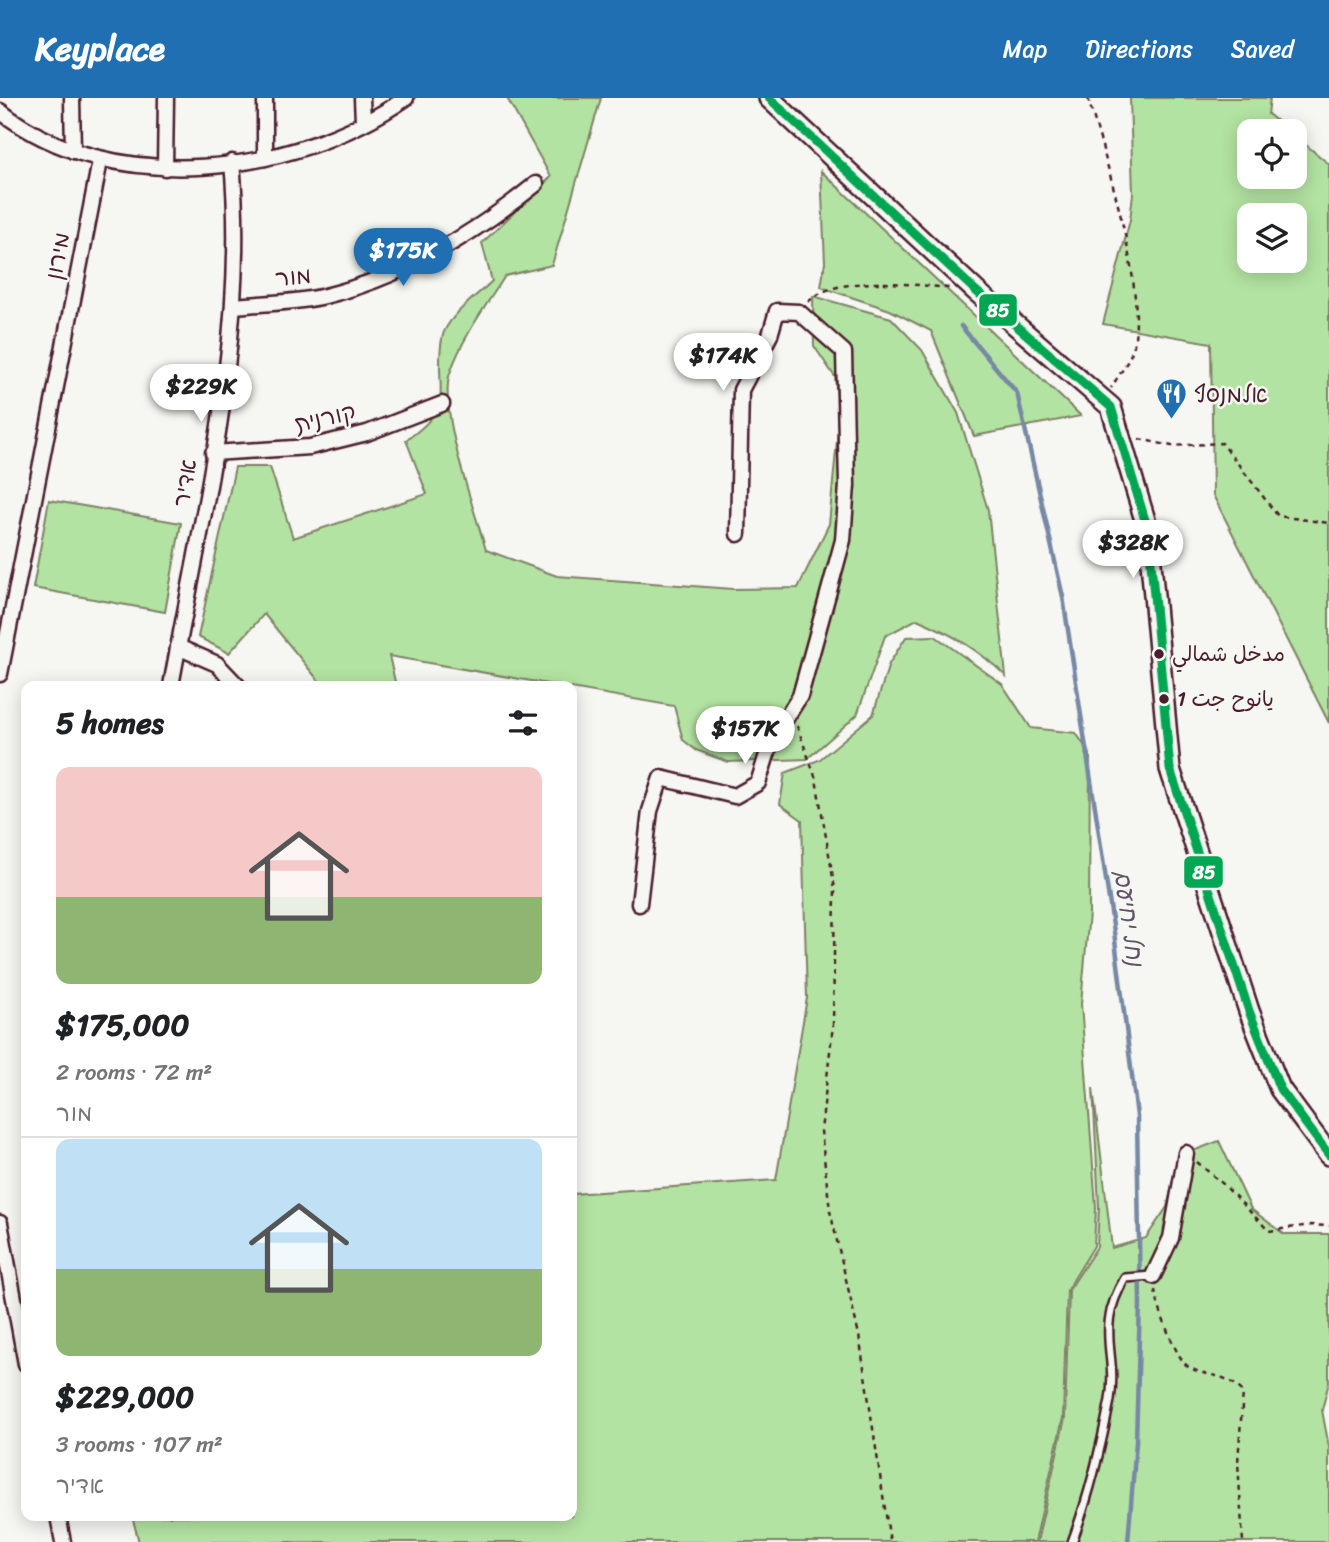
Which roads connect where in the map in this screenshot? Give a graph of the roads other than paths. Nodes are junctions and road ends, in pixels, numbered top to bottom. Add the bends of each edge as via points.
1 (72, 98) edge
2 (166, 98) edge
3 (265, 98) edge
4 (362, 98) edge
5 (406, 98) edge
6 (769, 98) edge
7 (0, 111) edge
8 (363, 121) junction
9 (73, 150) junction
10 (265, 158) junction
11 (100, 161) junction
12 (232, 162) junction
13 (165, 168) junction
14 (536, 184) dead end
15 (235, 306) junction
16 (442, 404) dead end
17 (213, 453) junction
18 (738, 534) dead end
19 (178, 647) junction
20 (0, 674) edge
21 (172, 681) edge
22 (233, 681) edge
23 (639, 904) dead end
24 (1186, 1153) road end
25 (1329, 1155) edge
26 (0, 1223) edge
27 (1153, 1276) joint
28 (21, 1337) edge
29 (59, 1521) edge
30 (63, 1542) edge
31 (1072, 1542) edge

1 - 9 street
2 - 13 street
3 - 10 street
4 - 8 street
5 - 8 street
6 - 25 main road via 976,291 1111,407 1148,530 1170,769 1280,1089
7 - 9 street via 19,126
8 - 10 street
9 - 11 street
10 - 12 street
11 - 13 street
11 - 20 street, מירון
12 - 13 street
12 - 15 street, אדיר via 237,214
14 - 15 street, מור via 484,224 378,279 324,297
15 - 17 street, אדיר
16 - 17 street, קורנית via 367,433 310,447
17 - 19 street, אדיר
18 - 23 street via 741,390 765,347 777,311 799,312 844,352 847,485 843,540 813,656 800,696 771,743 758,783 735,796 661,778 650,811
19 - 21 street, אדיר
19 - 22 street via 217,664
24 - 27 street via 1171,1238
26 - 28 street
27 - 31 lane via 1125,1278 1111,1301 1110,1397
29 - 30 street

